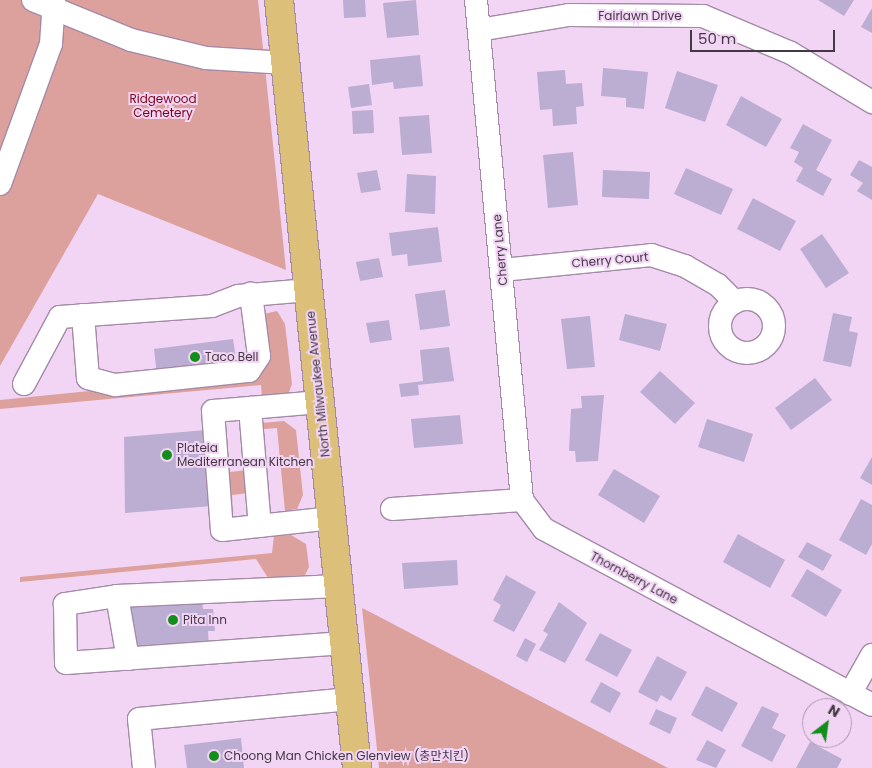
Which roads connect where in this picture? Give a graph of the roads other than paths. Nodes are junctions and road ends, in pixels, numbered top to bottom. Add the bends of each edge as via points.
1 (33, 0) edge
2 (280, 0) edge
3 (476, 0) edge
4 (54, 5) edge
5 (479, 30) junction
6 (286, 63) junction
7 (872, 102) edge
8 (0, 184) edge
9 (502, 270) junction
10 (309, 290) junction
11 (250, 294) junction
12 (735, 302) dead end
13 (84, 315) junction
14 (24, 384) dead end
15 (320, 402) junction
16 (250, 408) junction
17 (522, 500) junction
18 (392, 509) dead end
19 (332, 518) junction
20 (260, 526) junction
21 (338, 586) junction
22 (117, 596) junction
23 (344, 643) junction
24 (872, 655) edge
25 (128, 658) junction
26 (850, 694) junction
27 (350, 699) junction
28 (872, 705) edge
29 (144, 768) edge
30 (357, 768) edge

1 - 4 street
2 - 6 main road, North Milwaukee Avenue
3 - 5 street, Cherry Lane
4 - 6 street via 122,37 175,51 230,61
4 - 8 street via 51,44
5 - 7 street, Fairlawn Drive via 569,15 703,16 791,53
5 - 9 street, Cherry Lane
6 - 10 main road, North Milwaukee Avenue
9 - 12 street, Cherry Court via 651,255 685,266
9 - 17 street, Cherry Lane
10 - 11 street
10 - 15 main road, North Milwaukee Avenue
11 - 13 street via 212,306
11 - 13 street via 259,356 250,371 115,385 88,378
13 - 14 street via 60,317
15 - 16 street
15 - 19 main road, North Milwaukee Avenue
16 - 20 street
16 - 20 street via 213,411 222,530
17 - 18 street
17 - 26 street, Thornberry Lane via 544,529
19 - 20 street
19 - 21 main road, North Milwaukee Avenue
21 - 22 street
21 - 23 main road, North Milwaukee Avenue
22 - 25 street
22 - 25 street via 65,604 66,663
23 - 25 street
23 - 27 main road, North Milwaukee Avenue
24 - 26 street
26 - 28 street, Thornberry Lane
27 - 29 street via 139,719
27 - 30 main road, North Milwaukee Avenue

